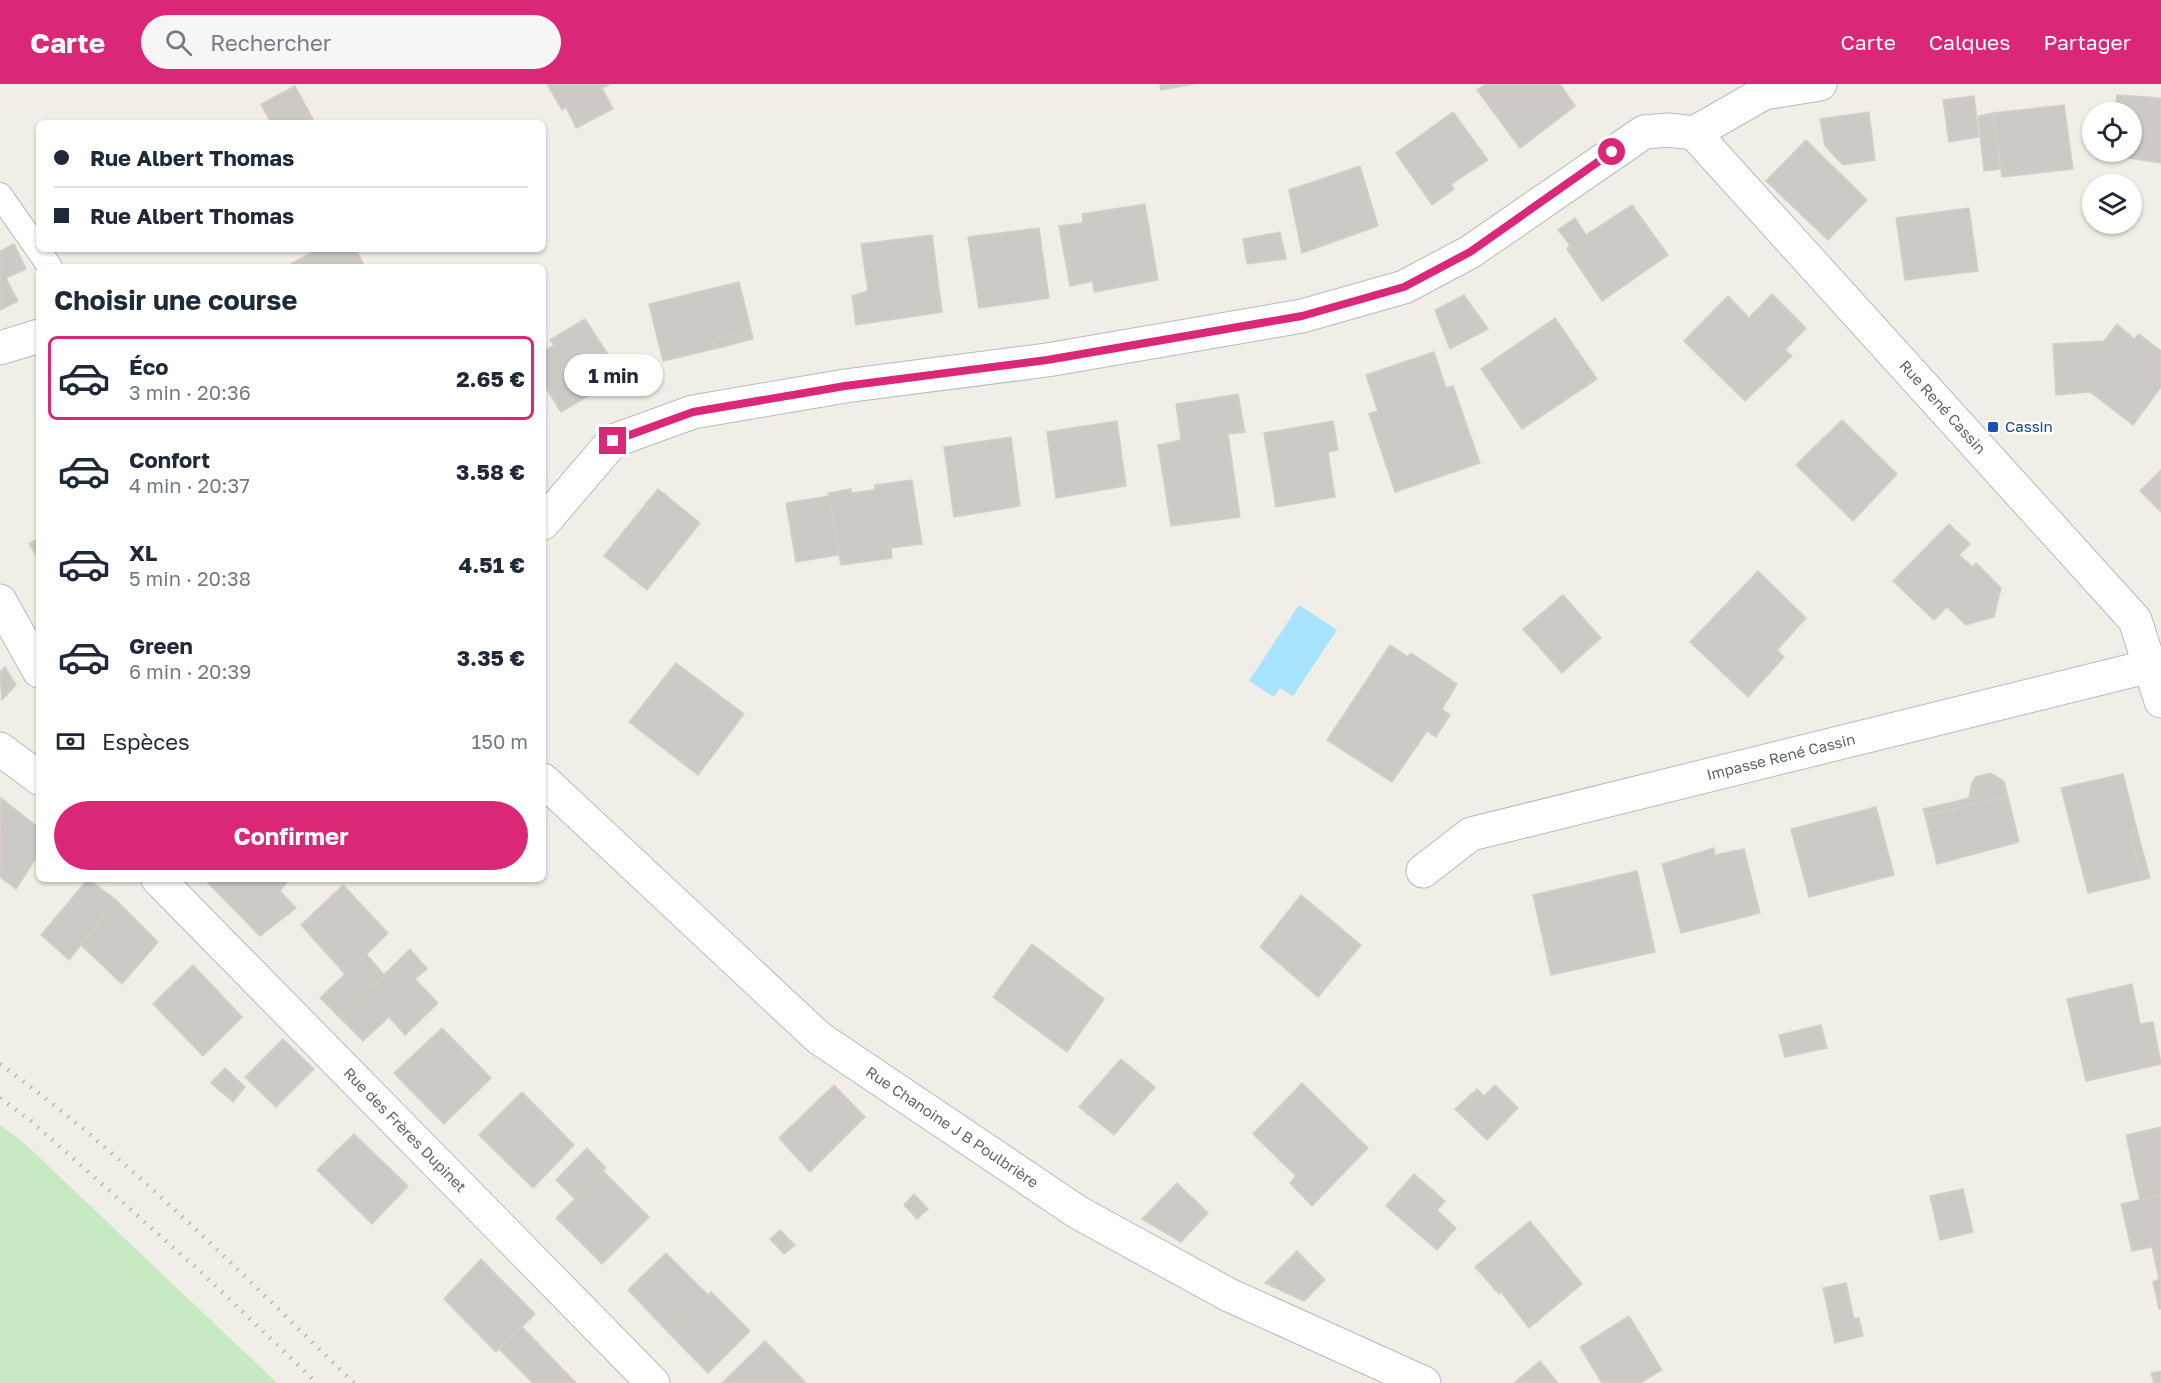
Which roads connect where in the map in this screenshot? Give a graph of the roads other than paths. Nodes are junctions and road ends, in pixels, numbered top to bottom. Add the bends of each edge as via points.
1 (1820, 84) edge
2 (1694, 133) junction
3 (0, 195) edge
4 (36, 247) edge
5 (36, 337) edge
6 (0, 348) edge
7 (546, 519) edge
8 (0, 601) edge
9 (2150, 666) junction
10 (36, 667) edge
11 (2161, 700) edge
12 (0, 749) edge
13 (36, 776) edge
14 (546, 783) edge
15 (1423, 871) dead end
16 (161, 882) edge
17 (653, 1383) edge
18 (1424, 1383) edge

1 - 2 street via 1764,93
2 - 7 street via 1644,132 1461,257 1404,287 1302,316 1047,360 845,386 693,412 613,441
2 - 9 street, Rue René Cassin via 2135,620
3 - 4 lane
5 - 6 street
8 - 10 street
9 - 11 street, Rue René Cassin
9 - 15 street, Impasse René Cassin via 1471,834
12 - 13 street
14 - 18 street, Rue Chanoine J B Poulbrière via 819,1038 1079,1213 1229,1295
16 - 17 street, Rue des Frères Dupinet

